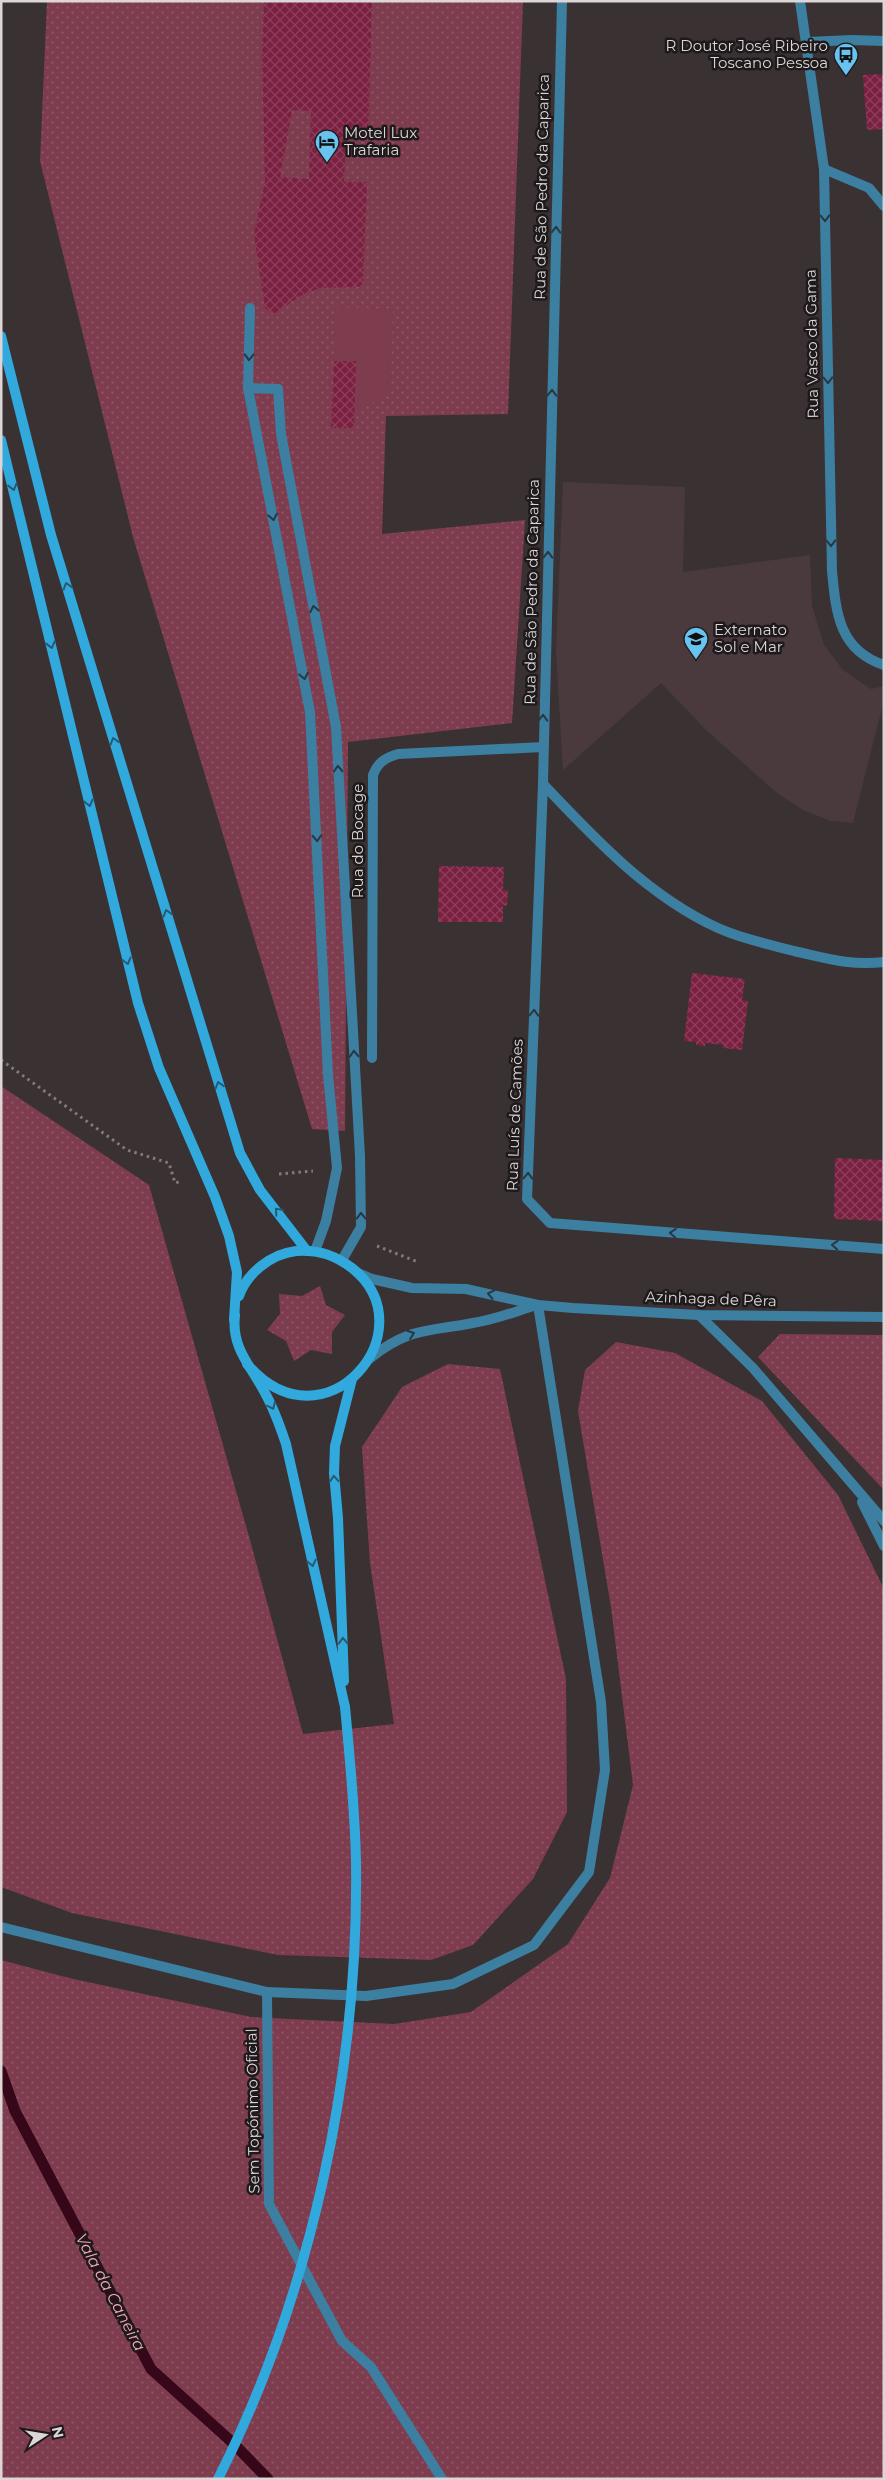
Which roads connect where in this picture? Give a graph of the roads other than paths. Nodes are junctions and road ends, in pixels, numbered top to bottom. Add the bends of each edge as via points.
1 (562, 1) edge
2 (800, 1) edge
3 (884, 41) edge
4 (807, 42) junction
5 (824, 169) junction
6 (884, 206) edge
7 (250, 308) dead end
8 (1, 336) edge
9 (248, 388) junction
10 (1, 440) edge
11 (884, 665) edge
12 (543, 747) junction
13 (543, 784) junction
14 (884, 962) edge
15 (372, 1058) dead end
16 (884, 1249) edge
17 (311, 1251) junction
18 (342, 1260) junction
19 (358, 1273) junction
20 (538, 1305) junction
21 (700, 1315) junction
22 (884, 1317) edge
23 (234, 1320) junction
24 (369, 1359) junction
25 (247, 1364) junction
26 (352, 1379) junction
27 (856, 1490) junction
28 (884, 1521) edge
29 (884, 1546) edge
30 (345, 1707) junction
31 (1, 1927) edge
32 (267, 1992) junction
33 (218, 2479) edge
34 (442, 2479) edge

12 -> 1 street, Rua de São Pedro da Caparica
2 - 4 street, Rua Vasco da Gama
3 - 4 street
4 - 5 street, Rua Vasco da Gama
5 - 6 street via 869,188
5 -> 11 street, Rua Vasco da Gama via 834,599 847,639 859,654
7 -> 9 street
17 -> 8 main road via 260,1190 240,1154 51,535
9 -> 17 street via 310,712 328,1075 337,1168 326,1222
18 -> 9 street via 361,1226 360,1156 336,727 280,434 278,389
10 -> 23 main road via 138,1004 160,1068 223,1218 234,1256 237,1288
12 - 13 street, Rua de São Pedro da Caparica
12 - 15 street, Rua do Bocage via 398,754 376,765 373,776
13 - 14 street via 602,847 696,917 750,940 840,962
16 -> 13 street, Rua Luís de Camões via 550,1223 527,1199
17 - 18 main road
17 - 23 main road via 280,1255 257,1269 240,1292
18 - 19 main road
20 -> 19 street, Azinhaga de Pêra via 466,1289 412,1288
19 - 24 main road via 367,1283 377,1308 378,1335
20 - 21 street, Azinhaga de Pêra
24 -> 20 street, Azinhaga de Pêra via 397,1340 419,1331 474,1323
20 - 32 street via 601,1702 605,1770 589,1872 534,1945 454,1984 366,1996
21 - 22 street, Azinhaga de Pêra
21 - 27 street via 753,1368
23 - 25 main road via 238,1350
24 - 26 main road
25 - 26 main road via 270,1386 299,1395 319,1395
25 -> 30 main road via 271,1405 286,1444
30 -> 26 main road via 334,1474 335,1446
27 - 28 street
27 - 29 street
30 - 33 main road, bridge via 356,1862 354,1949 335,2116 312,2222 288,2306 259,2388
31 - 32 street
32 - 34 street, Sem Topónimo Oficial via 269,2204 342,2342 371,2367

